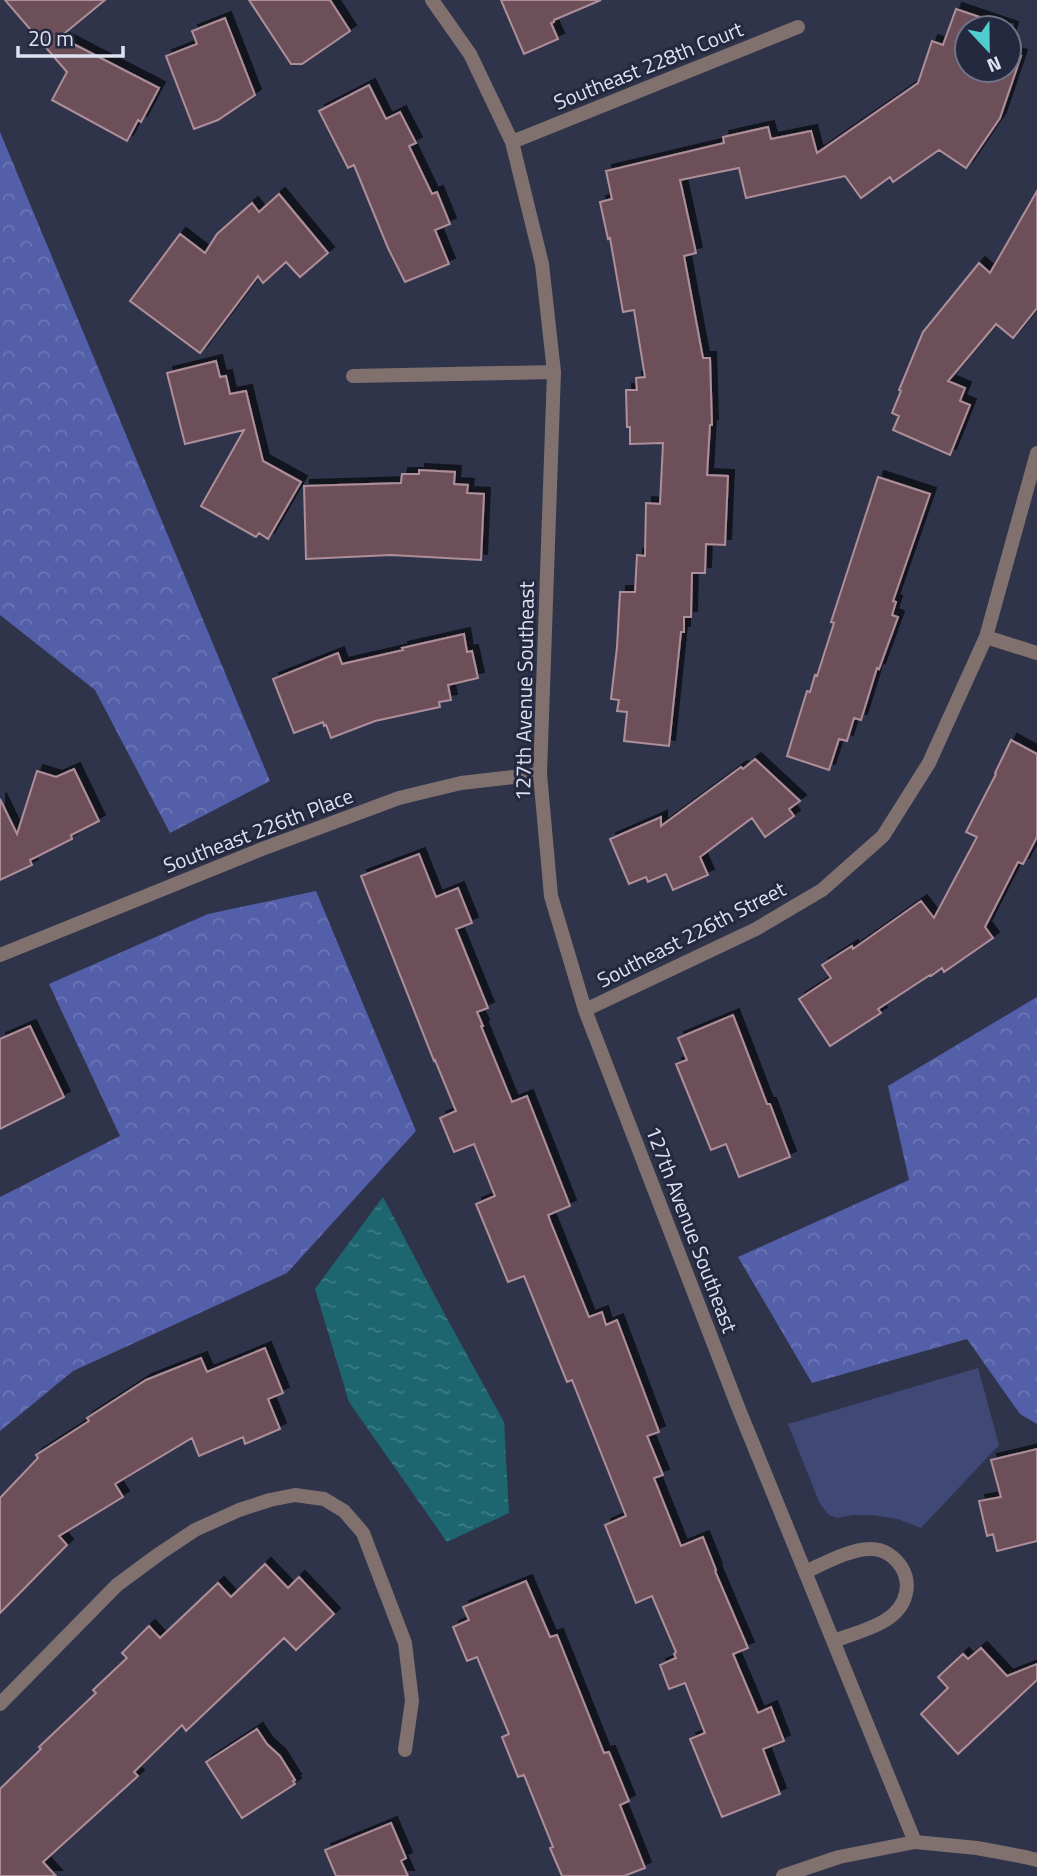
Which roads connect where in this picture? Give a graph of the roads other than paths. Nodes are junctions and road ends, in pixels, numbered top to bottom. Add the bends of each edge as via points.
1 (432, 0) edge
2 (799, 27) dead end
3 (512, 142) junction
4 (554, 372) junction
5 (353, 376) dead end
6 (1037, 453) edge
7 (986, 637) junction
8 (1037, 653) edge
9 (540, 774) junction
10 (0, 955) edge
11 (585, 1010) junction
12 (805, 1572) junction
13 (834, 1641) junction
14 (0, 1704) edge
15 (405, 1750) dead end
16 (915, 1842) junction
17 (1037, 1860) edge
18 (783, 1876) edge

1 - 3 street, 127th Avenue Southeast via 470,54
2 - 3 street, Southeast 228th Court
3 - 4 street, 127th Avenue Southeast via 542,264
4 - 5 street
4 - 9 street, 127th Avenue Southeast
6 - 7 street, Southeast 226th Street
7 - 8 street
7 - 11 street, Southeast 226th Street via 929,764 883,836 822,890 756,929
9 - 10 street, Southeast 226th Place via 461,783 399,798
9 - 11 street, 127th Avenue Southeast via 551,897
11 - 12 street, 127th Avenue Southeast
12 - 13 street, 127th Avenue Southeast
12 - 13 street via 871,1549 897,1560 905,1573 904,1602 896,1613
13 - 16 street, 127th Avenue Southeast
14 - 15 street via 117,1585 159,1554 195,1530 239,1510 295,1495 324,1499 344,1511 363,1533 405,1643 412,1701
16 - 17 street
16 - 18 street via 839,1857

